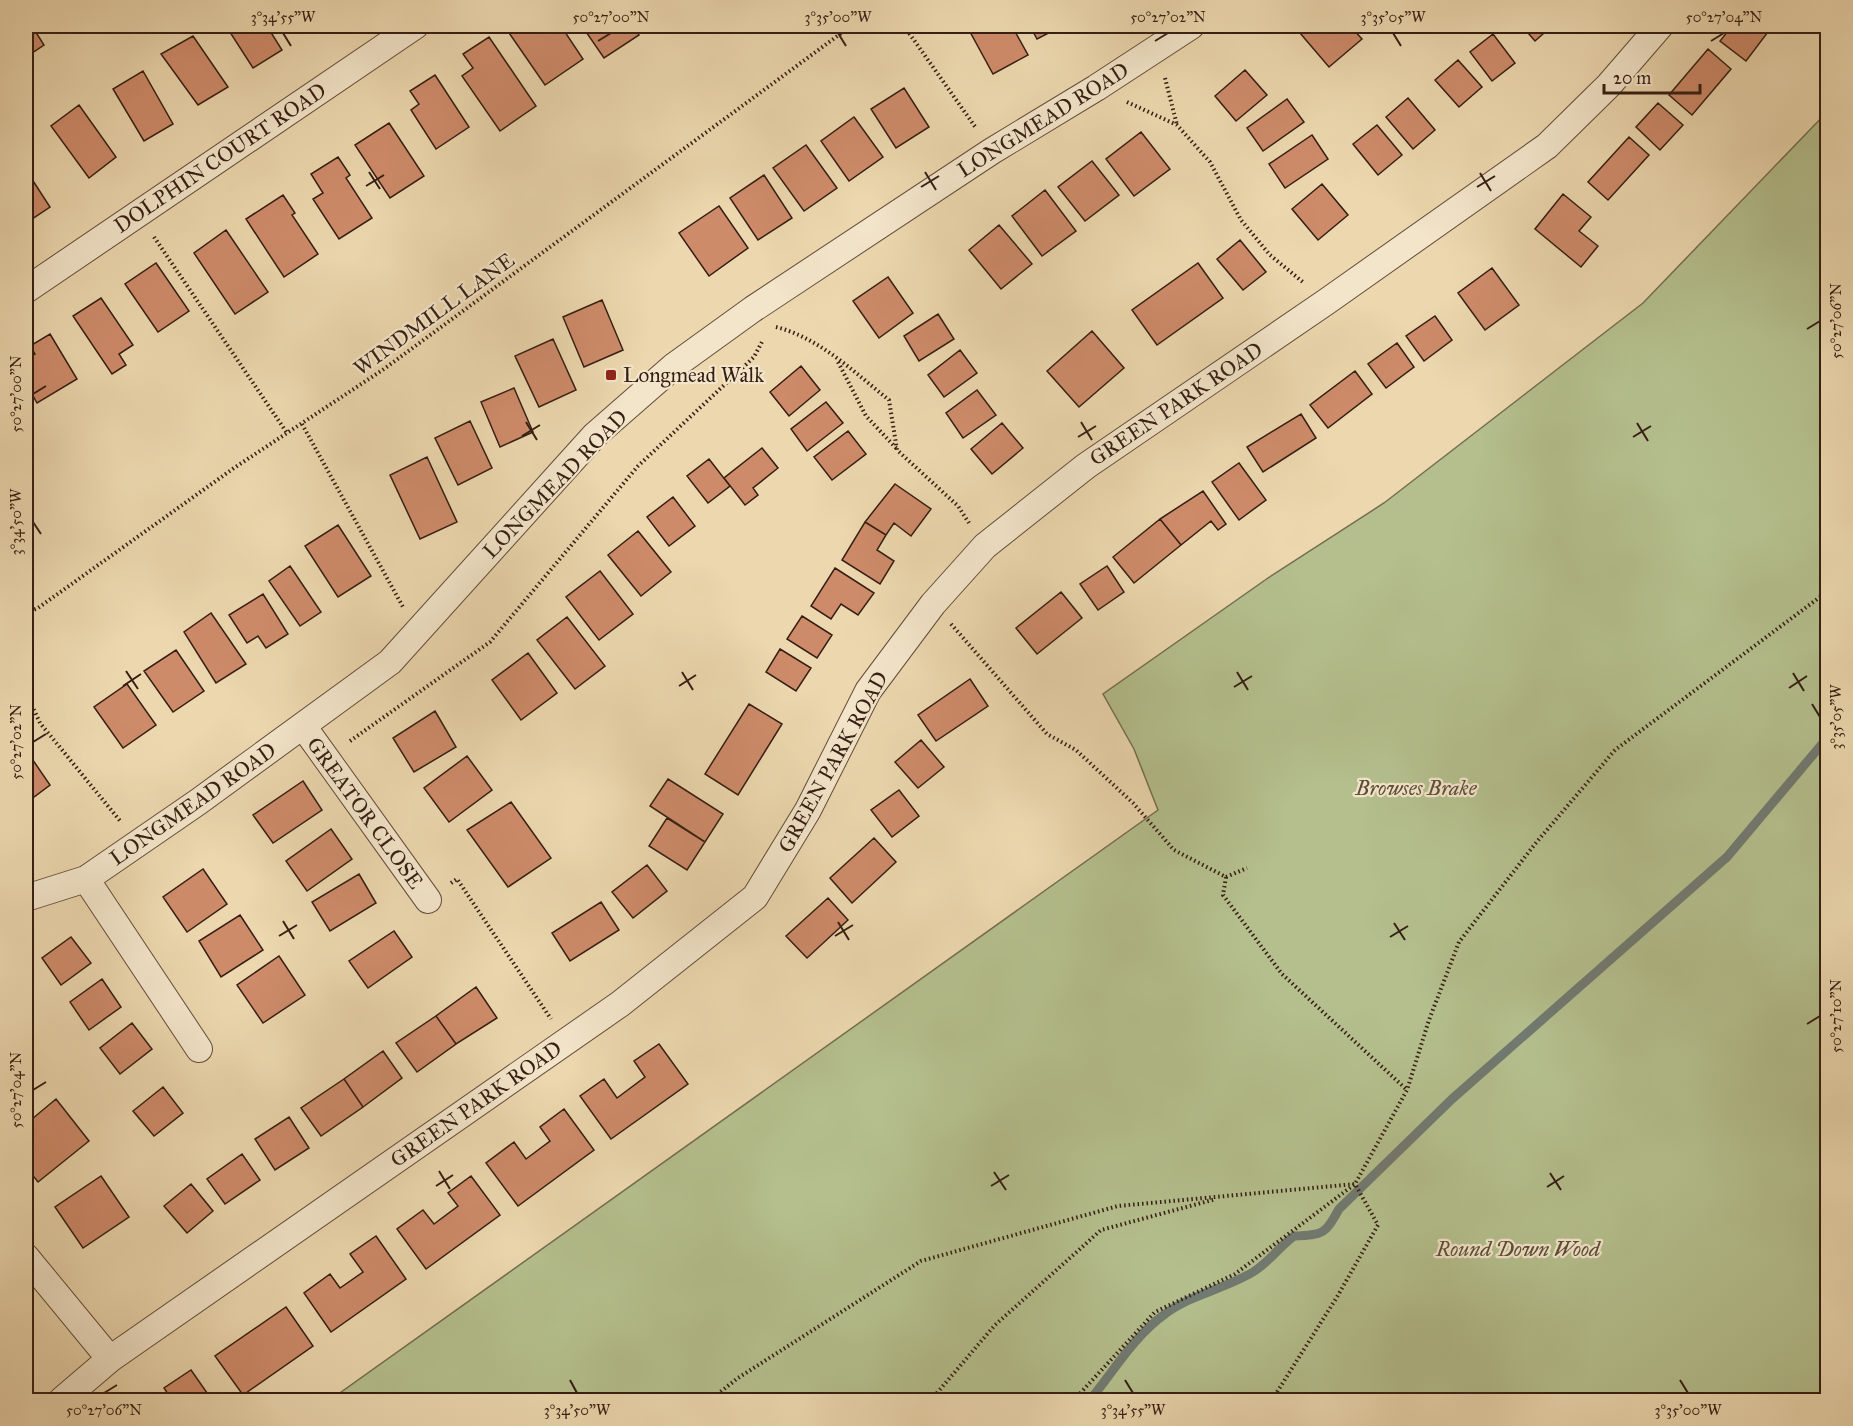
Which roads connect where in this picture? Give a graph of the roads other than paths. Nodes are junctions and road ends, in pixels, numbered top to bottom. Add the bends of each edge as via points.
1 (415, 26) edge
2 (1191, 26) edge
3 (1660, 26) edge
4 (26, 290) edge
5 (303, 726) junction
6 (86, 879) junction
7 (26, 898) edge
8 (428, 900) road end
9 (199, 1049) dead end
10 (26, 1257) edge
11 (110, 1359) junction
12 (62, 1401) edge

1 - 4 street, DOLPHIN COURT ROAD
2 - 5 street, LONGMEAD ROAD via 992,151 761,317 674,366 595,435 390,662
3 - 11 street, GREEN PARK ROAD via 1609,86 1547,146 1086,466 985,546 933,604 868,691 808,810 755,897 620,1004
5 - 6 street, LONGMEAD ROAD
5 - 8 street, GREATOR CLOSE
6 - 7 street, LONGMEAD ROAD
6 - 9 street
10 - 11 street
11 - 12 street, GREEN PARK ROAD

